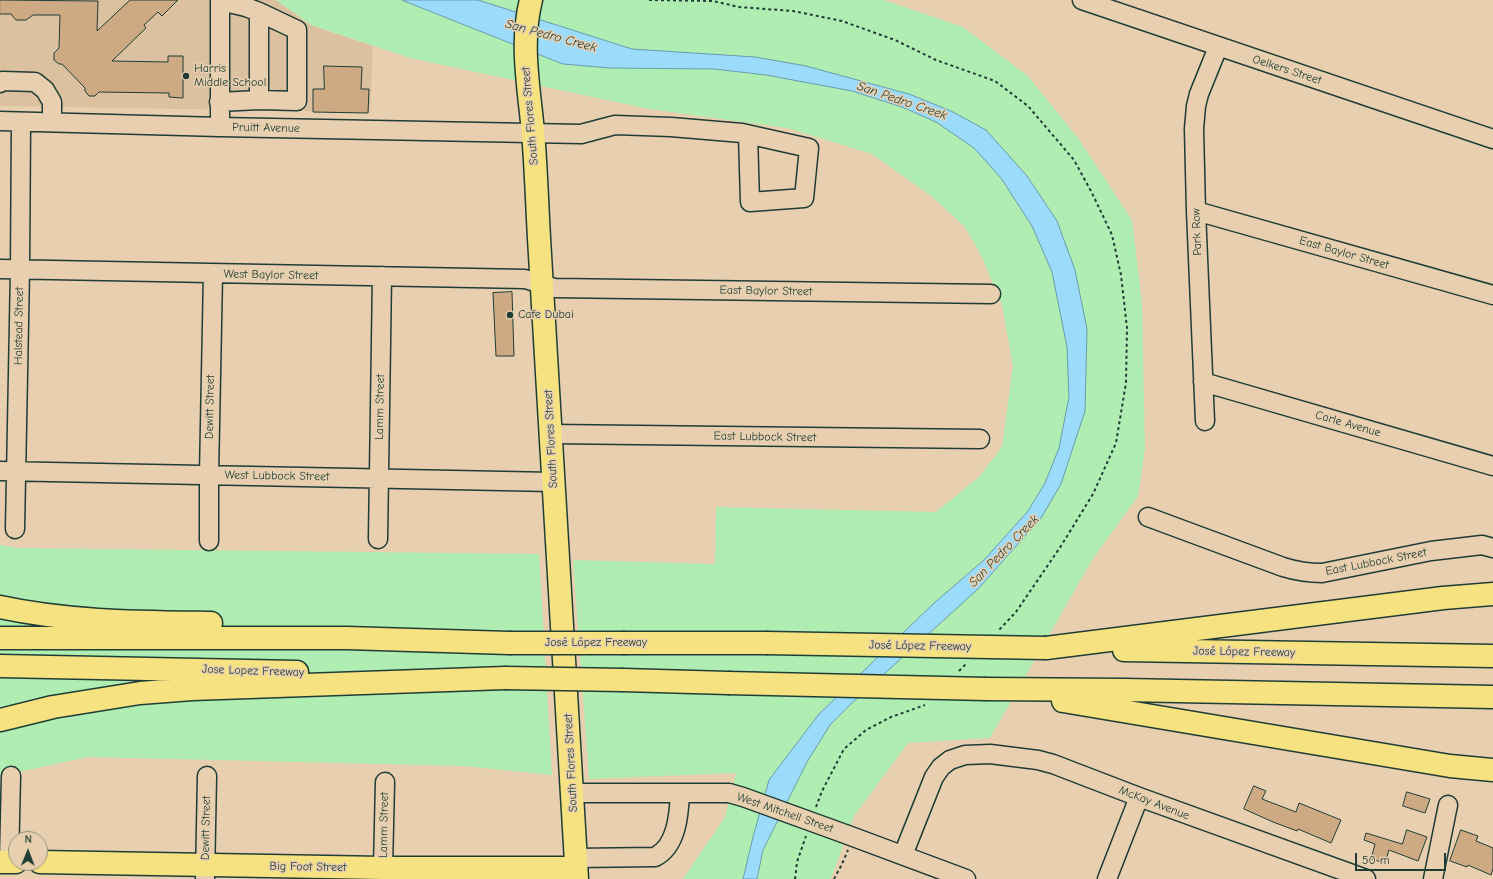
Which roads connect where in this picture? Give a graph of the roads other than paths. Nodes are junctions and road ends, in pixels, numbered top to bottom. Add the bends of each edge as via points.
1 (531, 0) edge
2 (1082, 0) edge
3 (259, 12) junction
4 (1218, 47) junction
5 (0, 83) edge
6 (259, 100) junction
7 (297, 101) junction
8 (220, 102) junction
9 (0, 121) edge
10 (21, 122) junction
11 (52, 122) junction
12 (220, 127) junction
13 (297, 128) junction
14 (533, 132) junction
15 (748, 135) junction
16 (1493, 139) edge
17 (1196, 211) junction
18 (0, 269) edge
19 (20, 270) junction
20 (213, 274) junction
21 (382, 276) junction
22 (541, 284) junction
23 (991, 294) dead end
24 (1493, 295) edge
25 (1203, 382) junction
26 (1205, 421) dead end
27 (551, 434) junction
28 (980, 439) dead end
29 (1493, 466) edge
30 (8, 472) edge
31 (208, 475) junction
32 (380, 479) junction
33 (553, 482) junction
34 (1148, 517) dead end
35 (15, 529) dead end
36 (378, 539) dead end
37 (209, 541) dead end
38 (1493, 548) edge
39 (1493, 594) edge
40 (0, 607) edge
41 (0, 638) edge
42 (347, 638) junction
43 (1046, 648) junction
44 (1493, 656) edge
45 (0, 666) edge
46 (505, 678) junction
47 (991, 690) junction
48 (1493, 697) edge
49 (0, 720) edge
50 (1493, 770) edge
51 (11, 776) dead end
52 (207, 776) dead end
53 (385, 782) dead end
54 (572, 793) junction
55 (680, 794) junction
56 (1139, 797) junction
57 (1448, 805) dead end
58 (9, 831) edge
59 (903, 855) junction
60 (48, 862) edge
61 (383, 868) junction
62 (576, 868) edge
63 (205, 872) edge
64 (1435, 878) edge
65 (964, 879) edge
66 (1107, 879) edge
67 (1366, 879) edge

1 - 14 main road, South Flores Street via 525,58
2 - 4 street, Oelkers Street
3 - 6 street
3 - 7 street via 297,30
3 - 8 street via 220,1
4 - 16 street, Oelkers Street
4 - 17 street, Park Row via 1196,106
5 - 11 street via 35,82 45,90 52,102
6 - 7 street
6 - 8 street
7 - 13 street
8 - 12 street
9 - 10 street, Pruitt Avenue
10 - 11 street, Pruitt Avenue
10 - 19 street, Halstead Street
11 - 12 street, Pruitt Avenue
12 - 13 street, Pruitt Avenue
13 - 14 street, Pruitt Avenue
14 - 15 street, Pruitt Avenue via 581,134 615,125 671,127
14 - 22 main road, South Flores Street
15 - 15 street, Pruitt Avenue via 808,148 804,198 750,202
17 - 24 street, East Baylor Street
17 - 25 street, Park Row
18 - 19 street, West Baylor Street
19 - 20 street, West Baylor Street
19 - 30 street, Halstead Street
20 - 21 street, West Baylor Street
20 - 31 street, Dewitt Street
21 - 22 street, West Baylor Street via 525,279
21 - 32 street, Lamm Street
22 - 23 street, East Baylor Street via 556,288
22 - 27 main road, South Flores Street
25 - 26 street, Park Row
25 - 29 street, Carle Avenue
27 - 28 street, East Lubbock Street
27 - 33 main road, South Flores Street
30 - 31 street, West Lubbock Street
30 - 35 street, Halstead Street
31 - 32 street, West Lubbock Street
31 - 37 street, Dewitt Street
32 - 33 street, West Lubbock Street
32 - 36 street, Lamm Street
33 - 54 main road, South Flores Street
34 - 38 street, East Lubbock Street via 1298,572 1322,573 1431,551 1482,545
39 - 43 main road via 1443,598
40 - 42 main road via 72,618 223,624
41 - 42 main road
42 - 43 main road, José López Freeway, bridge via 509,643
43 - 44 main road, José López Freeway
45 - 46 main road, Jose Lopez Freeway
46 - 47 main road, bridge
46 - 49 main road via 140,693
47 - 48 main road
47 - 50 main road via 1168,717 1450,766
51 - 58 street
52 - 63 street, Dewitt Street
53 - 61 street, Lamm Street
54 - 55 street, West Mitchell Street
54 - 62 main road, South Flores Street
55 - 59 street, West Mitchell Street, bridge via 729,794 743,797 848,842
55 - 62 street via 680,808 671,842 660,854
56 - 59 street, McKay Avenue via 1038,760 990,754 965,755 950,760 934,777
56 - 66 street
56 - 67 street, McKay Avenue
57 - 64 street
59 - 65 street, West Mitchell Street
60 - 63 main road, Big Foot Street
61 - 62 main road, Big Foot Street
61 - 63 main road, Big Foot Street

